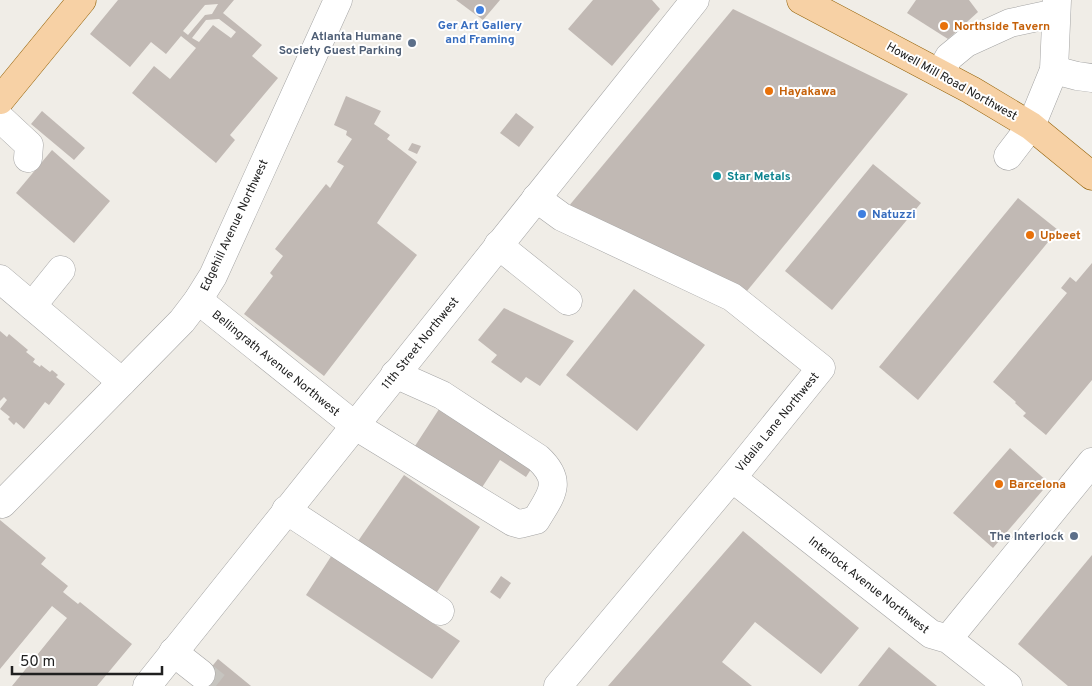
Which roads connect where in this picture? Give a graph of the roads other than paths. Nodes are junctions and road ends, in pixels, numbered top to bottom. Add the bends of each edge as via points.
1 (82, 0) edge
2 (338, 0) edge
3 (695, 0) edge
4 (801, 0) edge
5 (1056, 6) edge
6 (1054, 70) junction
7 (940, 73) junction
8 (1092, 78) edge
9 (0, 100) edge
10 (0, 118) edge
11 (1031, 126) junction
12 (1008, 156) dead end
13 (28, 158) dead end
14 (1092, 176) edge
15 (536, 198) junction
16 (498, 245) junction
17 (60, 270) dead end
18 (0, 279) edge
19 (198, 300) junction
20 (568, 301) dead end
21 (32, 306) junction
22 (395, 374) junction
23 (122, 382) junction
24 (354, 425) junction
25 (1092, 462) edge
26 (732, 478) junction
27 (0, 502) edge
28 (286, 510) junction
29 (440, 611) dead end
30 (948, 640) junction
31 (174, 652) junction
32 (201, 674) tunnel mouth
33 (147, 686) edge
34 (558, 686) edge
35 (1008, 686) edge

1 - 9 main road
2 - 19 street, Edgehill Avenue Northwest via 213,276
3 - 15 street, 11th Street Northwest
4 - 7 main road, Howell Mill Road Northwest
5 - 6 street
5 - 7 street via 966,43 950,57
6 - 8 street
6 - 11 street
7 - 11 main road, Howell Mill Road Northwest
10 - 13 street via 29,145
11 - 12 street
11 - 14 main road, Howell Mill Road Northwest
15 - 16 street, 11th Street Northwest
15 - 26 street, Vidalia Lane Northwest via 562,217 732,297 821,368
16 - 20 street
16 - 22 street, 11th Street Northwest
17 - 21 street
18 - 21 street
19 - 23 street, Edgehill Avenue Northwest via 182,321
19 - 24 street, Bellingrath Avenue Northwest
21 - 23 street
22 - 24 street, 11th Street Northwest
22 - 24 street, Bellingrath Avenue Northwest via 442,395 538,458 548,468 552,476 552,492 536,520 520,524 513,522
23 - 27 street, Edgehill Avenue Northwest via 2,504
24 - 28 street, 11th Street Northwest
25 - 30 street
26 - 30 street, Interlock Avenue Northwest via 931,634
26 - 34 street, Vidalia Lane Northwest
28 - 29 street
28 - 31 street, 11th Street Northwest
30 - 35 street, Interlock Avenue Northwest
31 - 32 street
31 - 33 street, 11th Street Northwest

